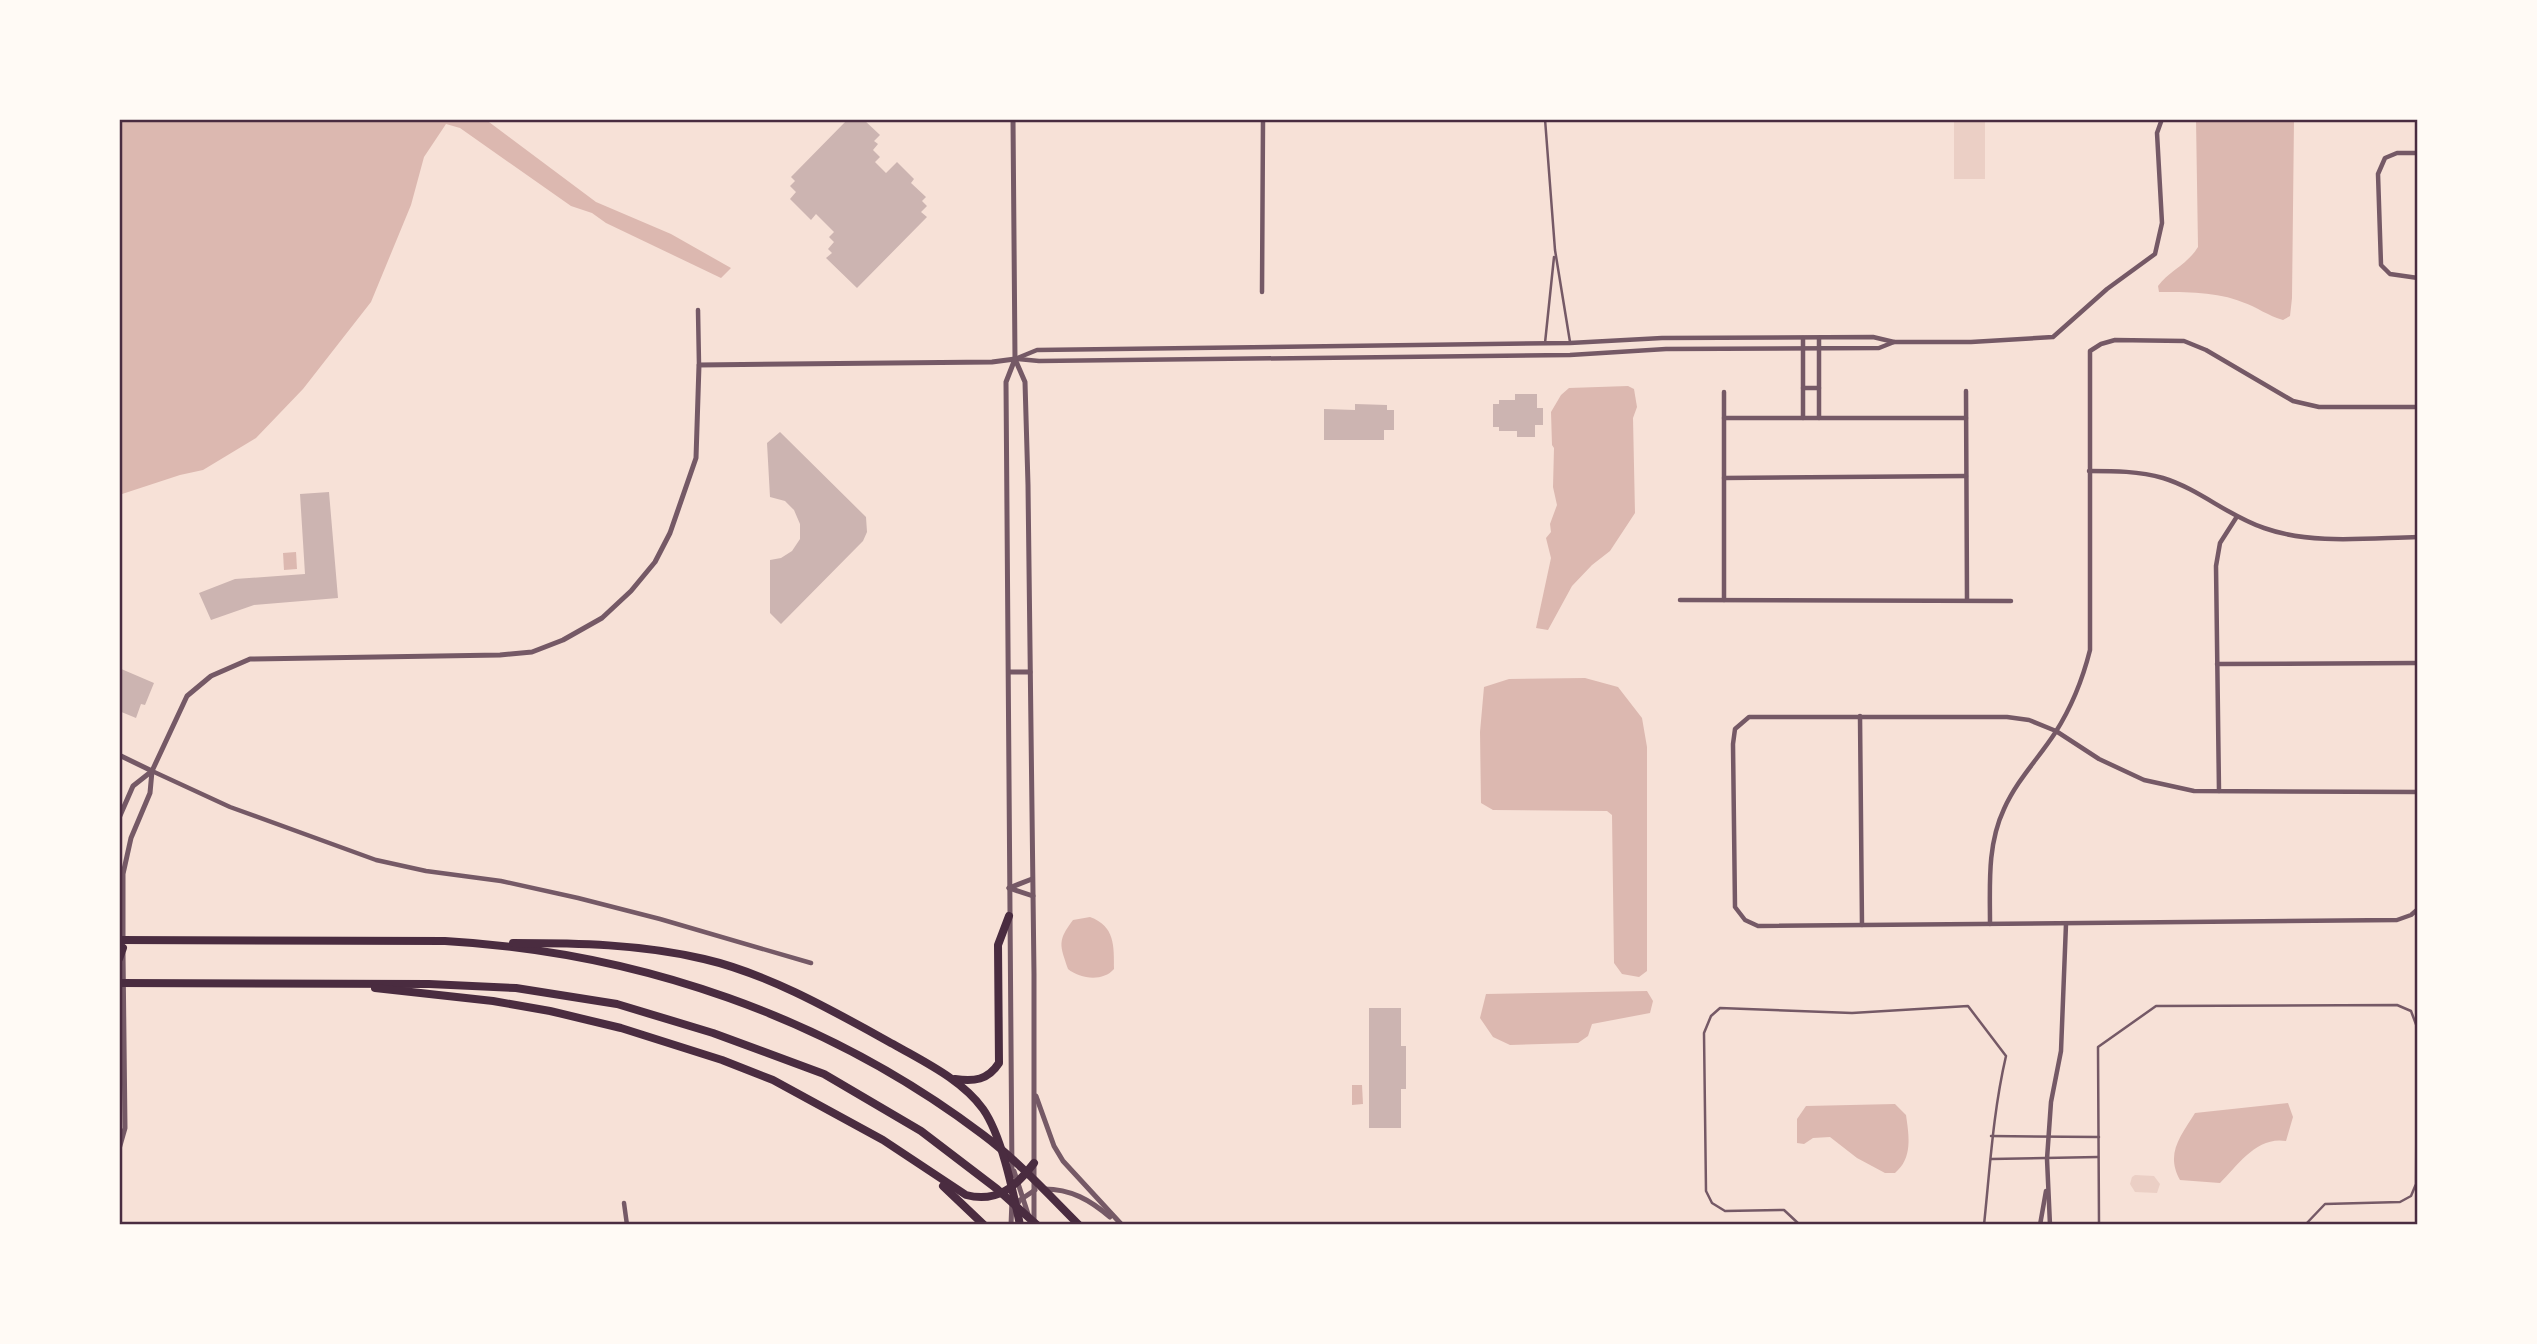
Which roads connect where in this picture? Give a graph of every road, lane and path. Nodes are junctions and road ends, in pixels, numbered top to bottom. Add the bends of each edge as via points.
1 (1013, 119) edge
2 (1263, 119) edge
3 (1545, 119) edge
4 (2162, 119) edge
5 (2418, 152) edge
6 (1555, 250) junction
7 (2418, 278) edge
8 (1262, 292) dead end
9 (698, 310) dead end
10 (1803, 338) junction
11 (1819, 338) junction
12 (1894, 342) junction
13 (1545, 343) junction
14 (1570, 343) junction
15 (1372, 346) junction
16 (1803, 348) junction
17 (1819, 348) junction
18 (1570, 355) junction
19 (1545, 356) junction
20 (1372, 358) junction
21 (1015, 359) junction
22 (699, 365) junction
23 (1803, 388) junction
24 (1819, 388) junction
25 (1966, 391) dead end
26 (1724, 392) dead end
27 (2418, 407) edge
28 (1724, 418) junction
29 (1803, 418) junction
30 (1819, 418) junction
31 (1966, 418) junction
32 (2089, 471) junction
33 (1966, 476) junction
34 (1724, 478) junction
35 (2236, 518) junction
36 (2418, 537) edge
37 (1680, 600) dead end
38 (1724, 600) junction
39 (1967, 600) junction
40 (2011, 601) dead end
41 (2418, 663) edge
42 (2217, 664) junction
43 (1009, 672) junction
44 (1030, 672) junction
45 (1860, 716) junction
46 (2056, 732) junction
47 (119, 755) edge
48 (152, 771) junction
49 (2219, 791) junction
50 (2418, 792) edge
51 (119, 818) edge
52 (1032, 879) junction
53 (1009, 888) junction
54 (1033, 896) junction
55 (2418, 909) edge
56 (1009, 916) junction
57 (1862, 925) junction
58 (1990, 925) junction
59 (2066, 925) junction
60 (482, 943) junction
61 (121, 944) edge
62 (119, 959) edge
63 (811, 963) dead end
64 (119, 975) edge
65 (327, 982) junction
66 (121, 985) edge
67 (949, 1078) junction
68 (1034, 1092) junction
69 (1991, 1136) junction
70 (2048, 1136) junction
71 (2099, 1137) junction
72 (119, 1149) edge
73 (2098, 1157) junction
74 (1991, 1159) junction
75 (2047, 1159) junction
76 (1034, 1163) junction
77 (934, 1176) junction
78 (2047, 1183) junction
79 (1014, 1184) junction
80 (1034, 1191) junction
81 (1022, 1198) junction
82 (624, 1203) dead end
83 (1016, 1207) junction
84 (1014, 1224) edge
85 (627, 1225) edge
86 (984, 1225) edge
87 (1034, 1225) edge
88 (1079, 1225) edge
89 (1121, 1225) edge
90 (1800, 1225) edge
91 (1984, 1225) edge
92 (2040, 1225) edge
93 (2050, 1225) edge
94 (2099, 1225) edge
95 (2305, 1225) edge

1 - 21 street
2 - 8 street
3 - 6 lane
4 - 12 street via 2157,133 2162,223 2155,254 2142,265 2053,337
5 - 7 street via 2385,158 2378,174 2381,265 2390,274
6 - 13 lane
6 - 14 lane
9 - 22 street
10 - 11 street
10 - 14 street
10 - 16 street
11 - 12 street via 1873,337
11 - 17 street
12 - 17 street via 1879,348
13 - 14 street
13 - 15 street
13 - 19 street
14 - 18 street
15 - 20 street
15 - 21 street via 1037,350
16 - 17 street
16 - 18 street
16 - 23 street
17 - 24 street
18 - 19 street
19 - 20 street
20 - 21 street
21 - 22 street
21 - 43 street via 1006,382
21 - 44 street via 1025,382
22 - 48 street via 696,458 673,525 655,562 602,618 532,652 250,659 211,676 187,696
23 - 24 street
23 - 29 street
24 - 30 street
25 - 31 street
26 - 28 street
27 - 32 street via 2319,407 2293,401 2185,341 2115,340 2090,351
28 - 29 street
28 - 34 street
29 - 30 street
30 - 31 street
31 - 33 street
32 - 35 street via 2133,472 2164,479
32 - 46 street via 2090,650
33 - 34 street
33 - 39 street
34 - 38 street
35 - 36 street via 2294,536
35 - 42 street via 2220,543 2216,566
37 - 38 street
38 - 39 street
39 - 40 street
41 - 42 street
42 - 49 street
43 - 44 street
43 - 53 street
44 - 52 street
45 - 46 street via 2007,717 2029,720
45 - 57 street
45 - 57 street via 1749,717 1735,729 1732,744 1735,907 1745,920 1758,926
46 - 49 street via 2144,780 2194,791
46 - 58 street via 2003,810 1989,865
47 - 48 street
48 - 51 street via 133,786
48 - 61 street via 150,793 123,874
48 - 63 street via 230,807 376,860 578,898
49 - 50 street
52 - 53 street
52 - 54 street
53 - 54 street
53 - 56 street
54 - 68 street
55 - 59 street via 2397,920
56 - 67 highway via 998,945 999,1063 993,1072 975,1081
56 - 79 street
57 - 58 street
58 - 59 street
59 - 70 street via 2061,1051
60 - 61 highway via 144,940
60 - 67 highway via 591,944 706,959 780,985
60 - 88 highway via 596,961 686,982 768,1011 842,1045 984,1135
61 - 62 highway
61 - 66 street
64 - 66 highway
65 - 66 highway
65 - 77 highway via 550,1011 676,1045 773,1080 883,1140
65 - 87 highway via 516,988 617,1004 713,1033 824,1074 920,1131 997,1189
66 - 72 street via 125,1128
67 - 79 highway via 984,1110
68 - 76 street
68 - 89 street via 1063,1161
69 - 70 lane
69 - 74 lane
69 - 90 lane via 2006,1056 1968,1006 1852,1013 1720,1008 1704,1034 1706,1191 1712,1203 1725,1211 1784,1210
70 - 71 lane
70 - 75 street
71 - 73 lane
71 - 95 lane via 2098,1047 2156,1006 2397,1005 2411,1011 2417,1027 2416,1184 2411,1196 2400,1202 2325,1204
73 - 75 lane
73 - 94 lane
74 - 75 lane
74 - 91 lane
75 - 78 street
76 - 79 highway
76 - 80 street
77 - 79 highway via 980,1199
77 - 86 highway
78 - 92 street
78 - 93 street
79 - 81 street
79 - 83 highway
79 - 84 street
80 - 81 street
80 - 87 street
80 - 89 street via 1071,1192
81 - 83 street
81 - 87 street
82 - 85 street
83 - 84 highway

